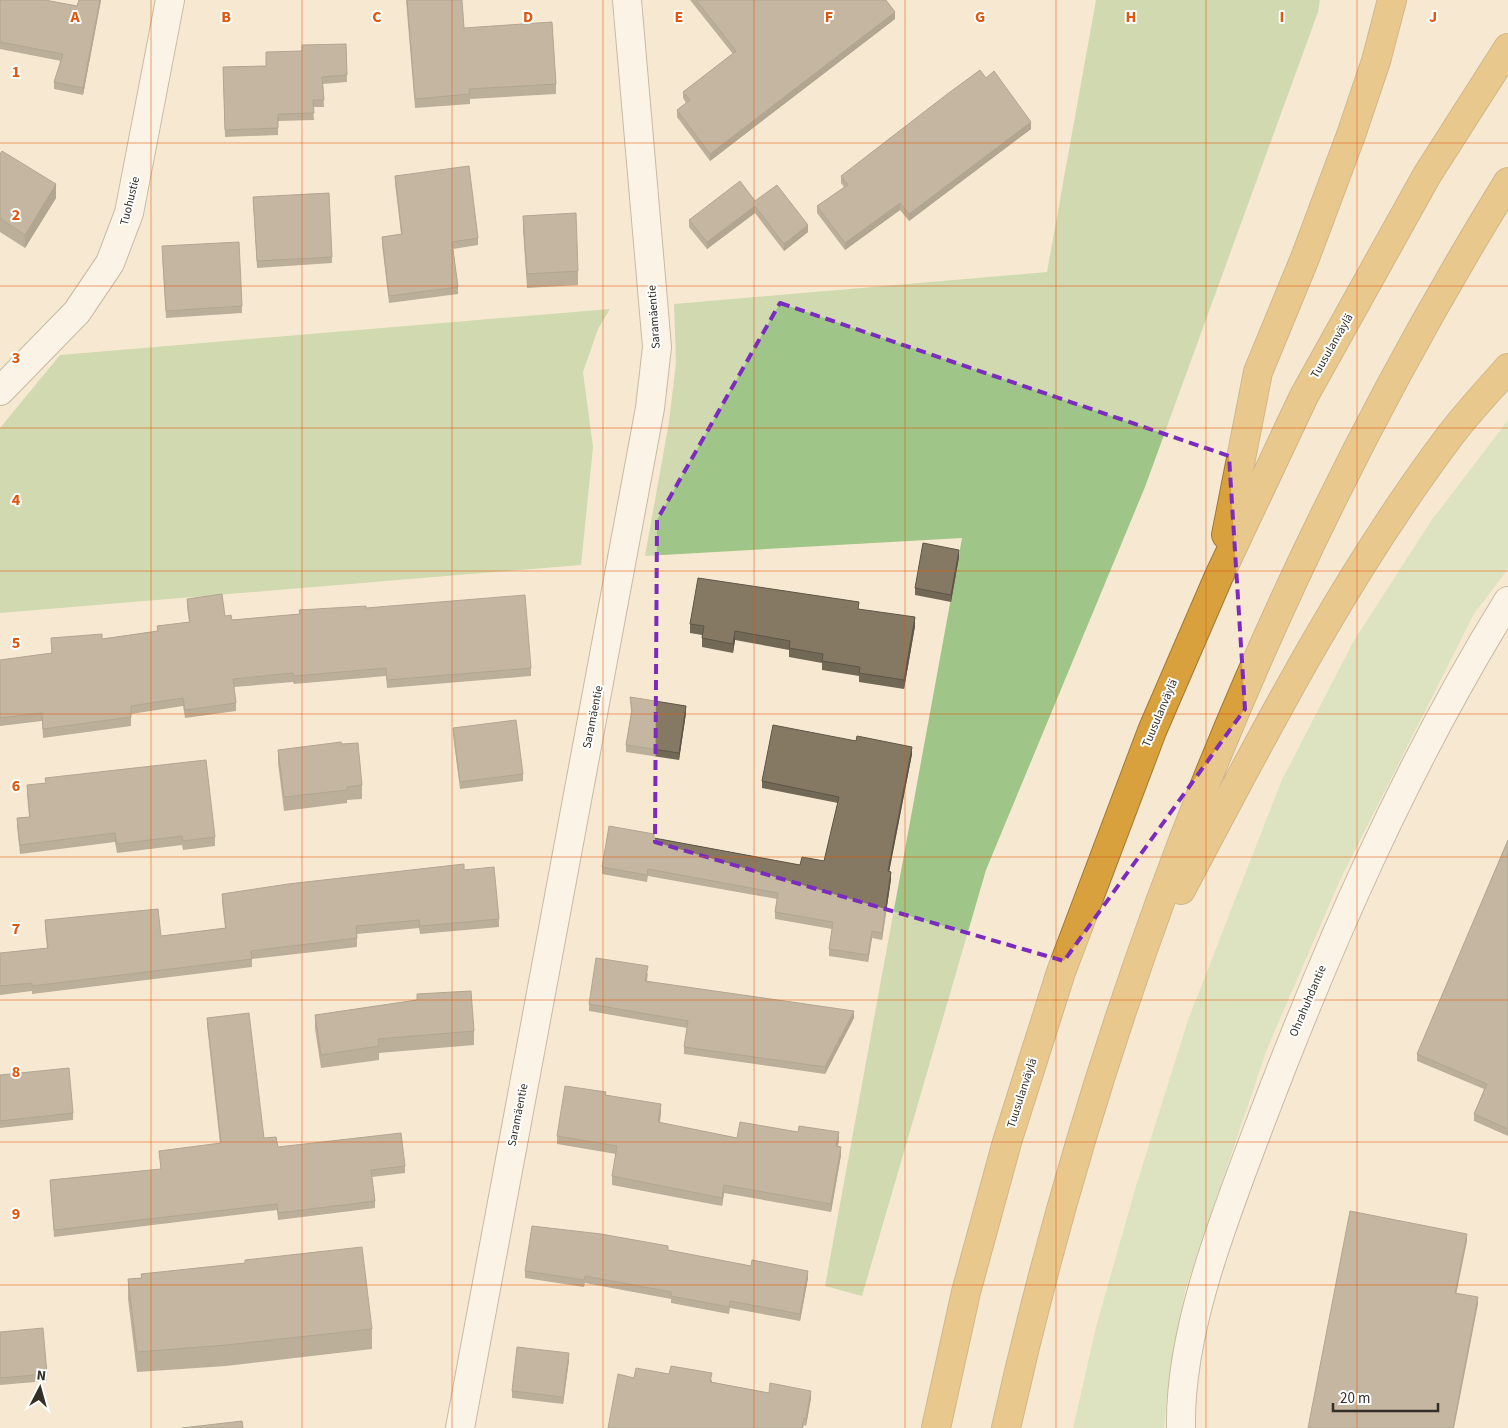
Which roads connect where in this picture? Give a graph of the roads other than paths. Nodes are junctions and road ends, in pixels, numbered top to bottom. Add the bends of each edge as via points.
1 (170, 0) edge
2 (628, 0) edge
3 (1392, 0) edge
4 (1508, 48) edge
5 (1508, 182) edge
6 (1508, 368) edge
7 (0, 391) edge
8 (1218, 576) junction
9 (1508, 601) edge
10 (1126, 996) junction
11 (460, 1428) edge
12 (936, 1428) edge
13 (1006, 1428) edge
14 (1181, 1428) edge

1 - 7 street, Tuohustie via 129,213 110,263 77,312
2 - 11 street, Saramäentie via 657,347 650,408
3 - 8 highway via 1376,62 1351,135 1258,372
4 - 8 highway, Tuusulanväylä via 1427,176 1304,396
5 - 10 highway via 1416,340 1349,467 1281,608 1216,756
6 - 10 highway via 1450,436 1364,561 1251,759
8 - 12 highway, Tuusulanväylä via 1152,731 1061,972 1004,1152 966,1292
9 - 14 street, Ohrahuhdantie via 1425,748 1346,913 1301,1017 1236,1186 1204,1288 1188,1344
10 - 13 highway via 1032,1312

